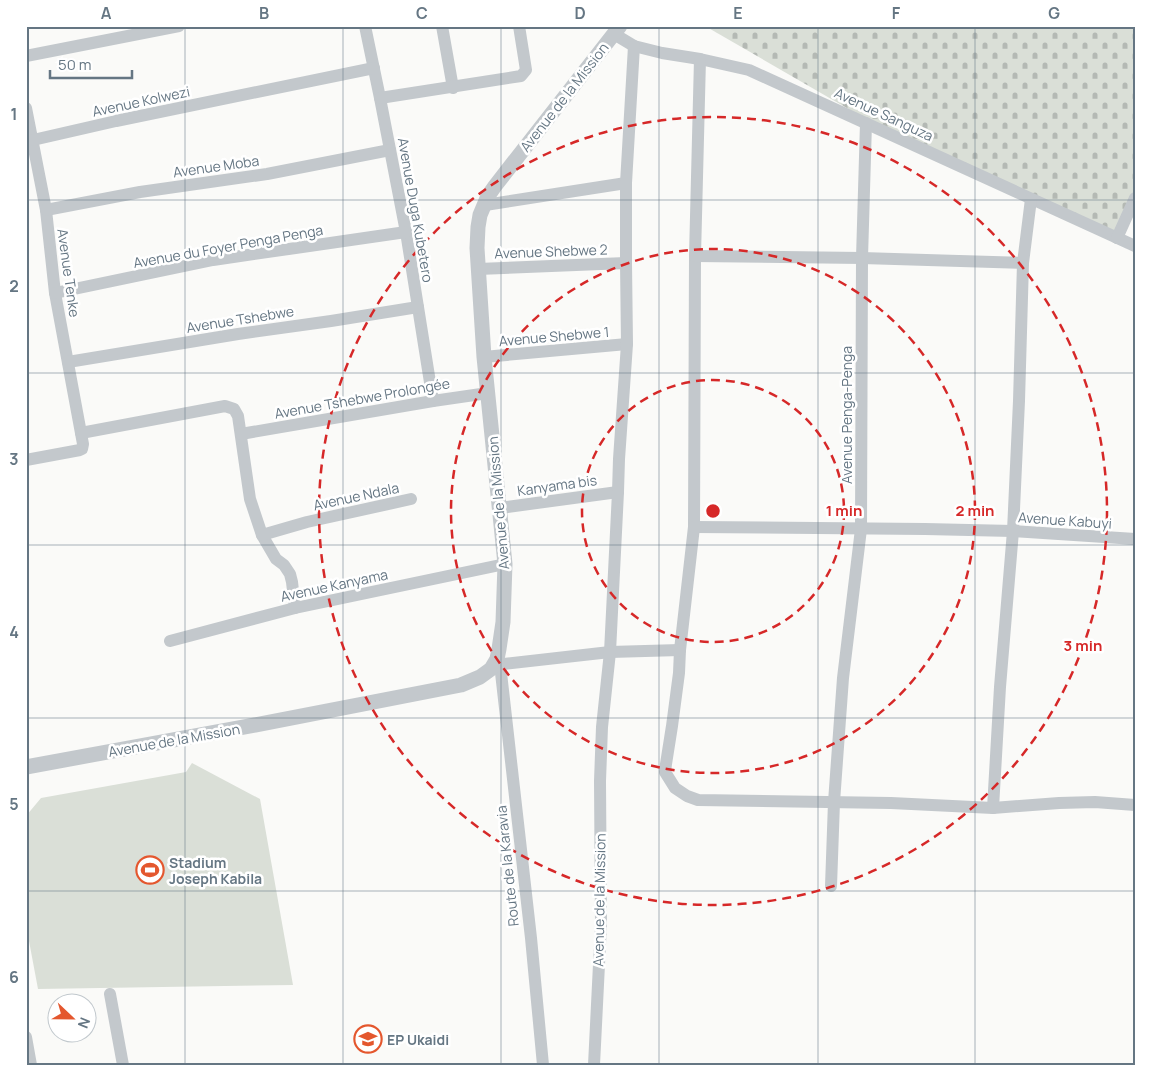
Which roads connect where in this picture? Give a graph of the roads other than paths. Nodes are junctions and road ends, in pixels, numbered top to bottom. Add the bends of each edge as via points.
1 (180, 26) edge
2 (365, 26) edge
3 (442, 26) edge
4 (519, 26) edge
5 (617, 30) edge
6 (634, 46) junction
7 (26, 56) edge
8 (700, 59) junction
9 (374, 68) junction
10 (453, 88) junction
11 (380, 98) junction
12 (26, 108) edge
13 (866, 123) junction
14 (33, 140) junction
15 (390, 150) junction
16 (31, 161) edge
17 (626, 182) junction
18 (1135, 198) edge
19 (1031, 199) junction
20 (484, 205) junction
21 (46, 210) junction
22 (406, 232) junction
23 (1117, 238) junction
24 (1135, 246) edge
25 (694, 256) junction
26 (862, 258) junction
27 (626, 263) junction
28 (1022, 263) junction
29 (478, 269) junction
30 (55, 293) junction
31 (418, 308) junction
32 (627, 344) junction
33 (484, 357) junction
34 (68, 362) junction
35 (488, 393) junction
36 (433, 400) junction
37 (241, 434) junction
38 (82, 437) junction
39 (26, 460) edge
40 (618, 492) junction
41 (411, 499) dead end
42 (500, 508) junction
43 (694, 527) junction
44 (861, 529) junction
45 (1014, 532) junction
46 (262, 535) junction
47 (1135, 539) edge
48 (505, 564) junction
49 (295, 608) junction
50 (170, 641) dead end
51 (680, 650) junction
52 (610, 652) junction
53 (497, 664) junction
54 (26, 767) edge
55 (834, 802) junction
56 (1135, 805) edge
57 (993, 808) junction
58 (831, 886) dead end
59 (110, 994) dead end
60 (26, 1039) edge
61 (31, 1065) edge
62 (123, 1065) edge
63 (543, 1065) edge
64 (594, 1065) edge

1 - 7 street
2 - 9 street, Avenue Duga Kubetero
3 - 10 street
4 - 10 street via 526,70 523,75
5 - 6 street, Avenue Sanguza
5 - 20 street, Avenue de la Mission via 495,186
6 - 8 street, Avenue Sanguza
6 - 17 street, Avenue de la Mission
8 - 13 street, Avenue Sanguza via 749,70
8 - 25 street
9 - 11 street, Avenue Duga Kubetero
9 - 14 street, Avenue Kolwezi
10 - 11 street
11 - 15 street, Avenue Duga Kubetero
12 - 14 street, Avenue Tenke
13 - 19 street, Avenue Sanguza
13 - 26 street, Avenue Penga-Penga
14 - 16 street, Avenue Tenke
15 - 21 street, Avenue Moba via 267,174 140,192
15 - 22 street, Avenue Duga Kubetero
16 - 21 street, Avenue Tenke
17 - 20 street
17 - 27 street, Avenue de la Mission
18 - 23 street
19 - 23 street, Avenue Sanguza
19 - 28 street
20 - 29 street, Avenue de la Mission via 478,227
21 - 30 street, Avenue Tenke
22 - 30 street, Avenue du Foyer Penga Penga via 213,260
22 - 31 street, Avenue Duga Kubetero
23 - 24 street, Avenue Sanguza
25 - 26 street
25 - 43 street
26 - 28 street
26 - 44 street, Avenue Penga-Penga
27 - 29 street, Avenue Shebwe 2
27 - 32 street, Avenue de la Mission
28 - 45 street
29 - 33 street, Avenue de la Mission
30 - 34 street, Avenue Tenke
31 - 34 street, Avenue Tshebwe
31 - 36 street, Avenue Duga Kubetero
32 - 33 street, Avenue Shebwe 1
32 - 40 street, Avenue de la Mission
33 - 35 street, Avenue de la Mission
34 - 38 street, Avenue Tenke
35 - 36 street, Avenue Tshebwe Prolongée
35 - 42 street, Avenue de la Mission
36 - 37 street, Avenue Tshebwe Prolongée
37 - 38 street via 237,412 225,406
37 - 46 street via 250,499
38 - 39 street via 82,449
40 - 42 street, Kanyama bis
40 - 52 street, Avenue de la Mission
41 - 46 street, Avenue Ndala
42 - 48 street, Avenue de la Mission
43 - 44 street, Avenue Kabuyi
43 - 51 street
44 - 45 street, Avenue Kabuyi
44 - 55 street, Avenue Penga-Penga via 843,678
45 - 47 street, Avenue Kabuyi
45 - 57 street
46 - 49 street via 290,574
48 - 49 street, Avenue Kanyama
48 - 53 street, Avenue de la Mission via 502,634
49 - 50 street, Avenue Kanyama
51 - 52 street
51 - 55 street via 678,689 666,764 666,772 675,788 698,800
52 - 53 street
52 - 64 street, Avenue de la Mission via 602,728 601,924
53 - 54 street, Avenue de la Mission via 480,678 461,685
53 - 63 street, Route de la Karavia via 531,938
55 - 57 street
55 - 58 street, Avenue Penga-Penga
56 - 57 street via 1095,802
59 - 62 street
60 - 61 street

